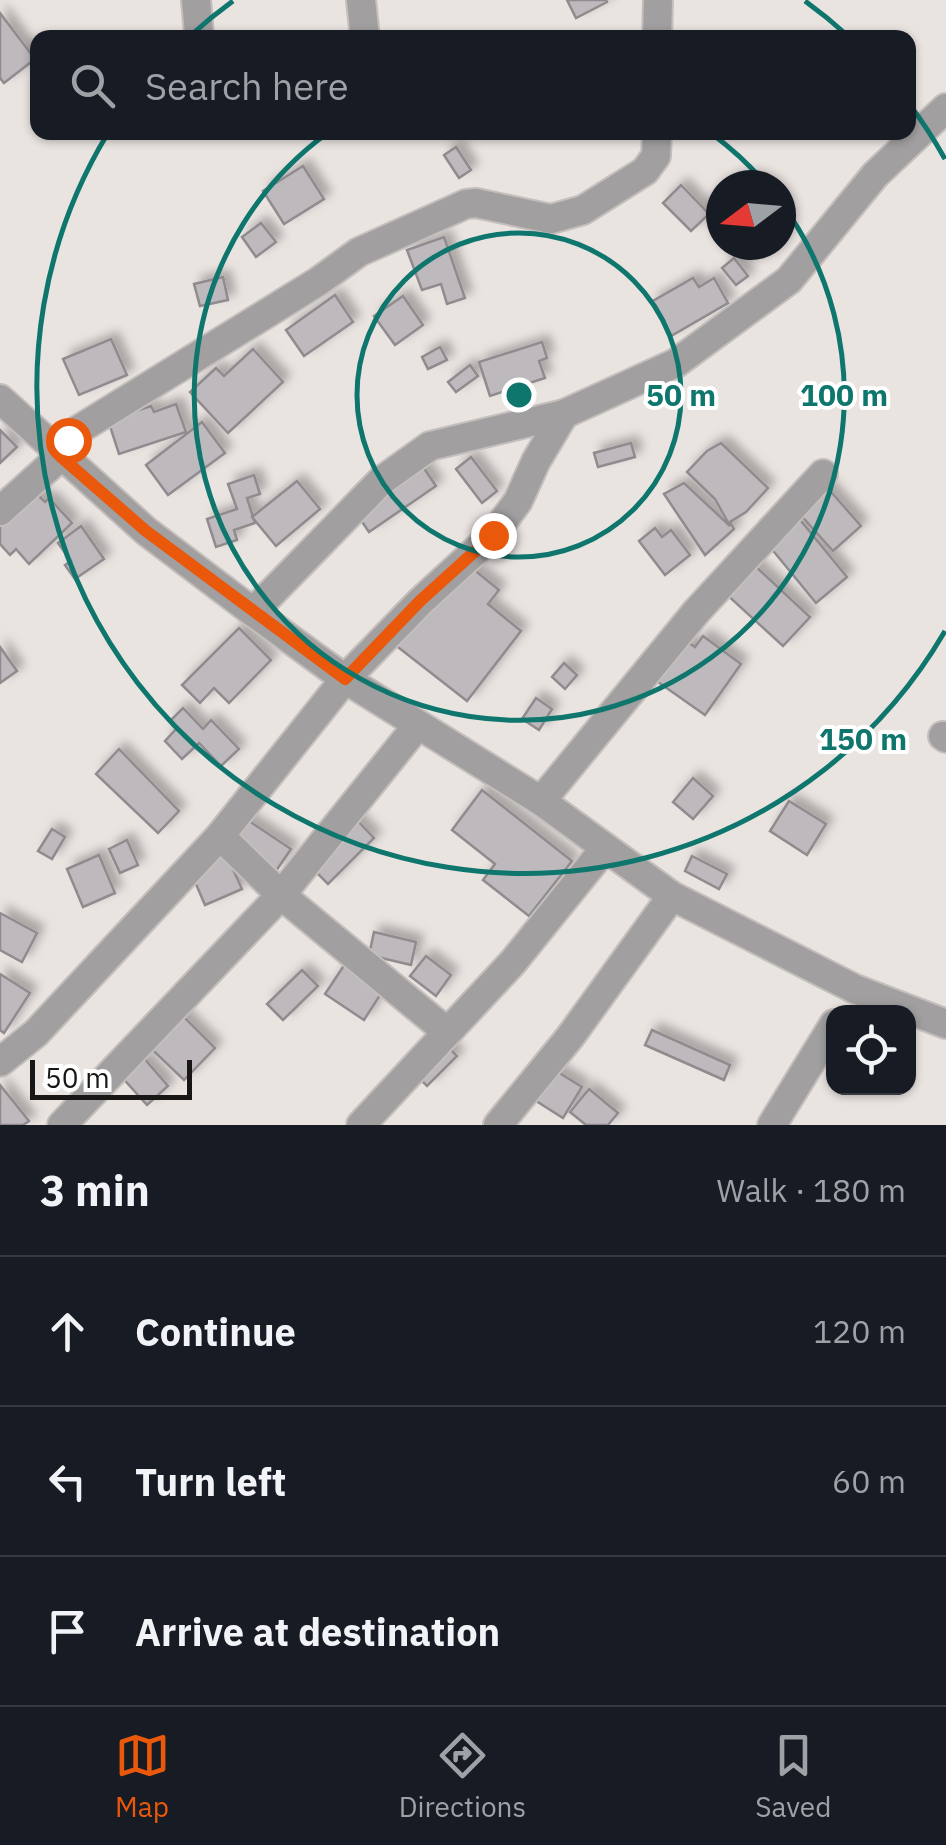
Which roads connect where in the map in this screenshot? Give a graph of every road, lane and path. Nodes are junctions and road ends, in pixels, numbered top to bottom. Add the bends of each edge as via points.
1 (196, 0) edge
2 (361, 0) edge
3 (658, 0) edge
4 (200, 30) edge
5 (363, 30) edge
6 (657, 30) edge
7 (946, 108) edge
8 (916, 136) edge
9 (657, 140) edge
10 (912, 140) edge
11 (0, 399) edge
12 (564, 414) junction
13 (60, 456) junction
14 (823, 474) dead end
15 (0, 512) edge
16 (253, 612) junction
17 (345, 679) junction
18 (417, 726) junction
19 (541, 802) junction
20 (220, 836) junction
21 (606, 848) junction
22 (281, 895) junction
23 (672, 896) junction
24 (848, 1001) edge
25 (946, 1024) edge
26 (446, 1031) junction
27 (826, 1037) edge
28 (0, 1062) edge
29 (62, 1125) edge
30 (361, 1125) edge
31 (498, 1125) edge
32 (772, 1125) edge

1 - 4 street
2 - 5 street
3 - 6 street
7 - 8 street
9 - 13 street via 656,156 645,171 583,210 552,219 466,204 359,252 101,414 68,440
10 - 12 street via 789,280 676,362
11 - 13 street
12 - 16 street via 430,446 381,481
12 - 17 street via 493,535
13 - 15 street
13 - 16 street
14 - 19 street via 697,610
16 - 17 street
17 - 18 street
17 - 20 street
18 - 19 street
18 - 22 street
19 - 21 street
20 - 22 street
20 - 28 street via 36,1033
21 - 23 street
21 - 26 street
22 - 26 street
22 - 29 street
23 - 24 street
23 - 31 street
24 - 25 street
26 - 30 street
27 - 32 street

